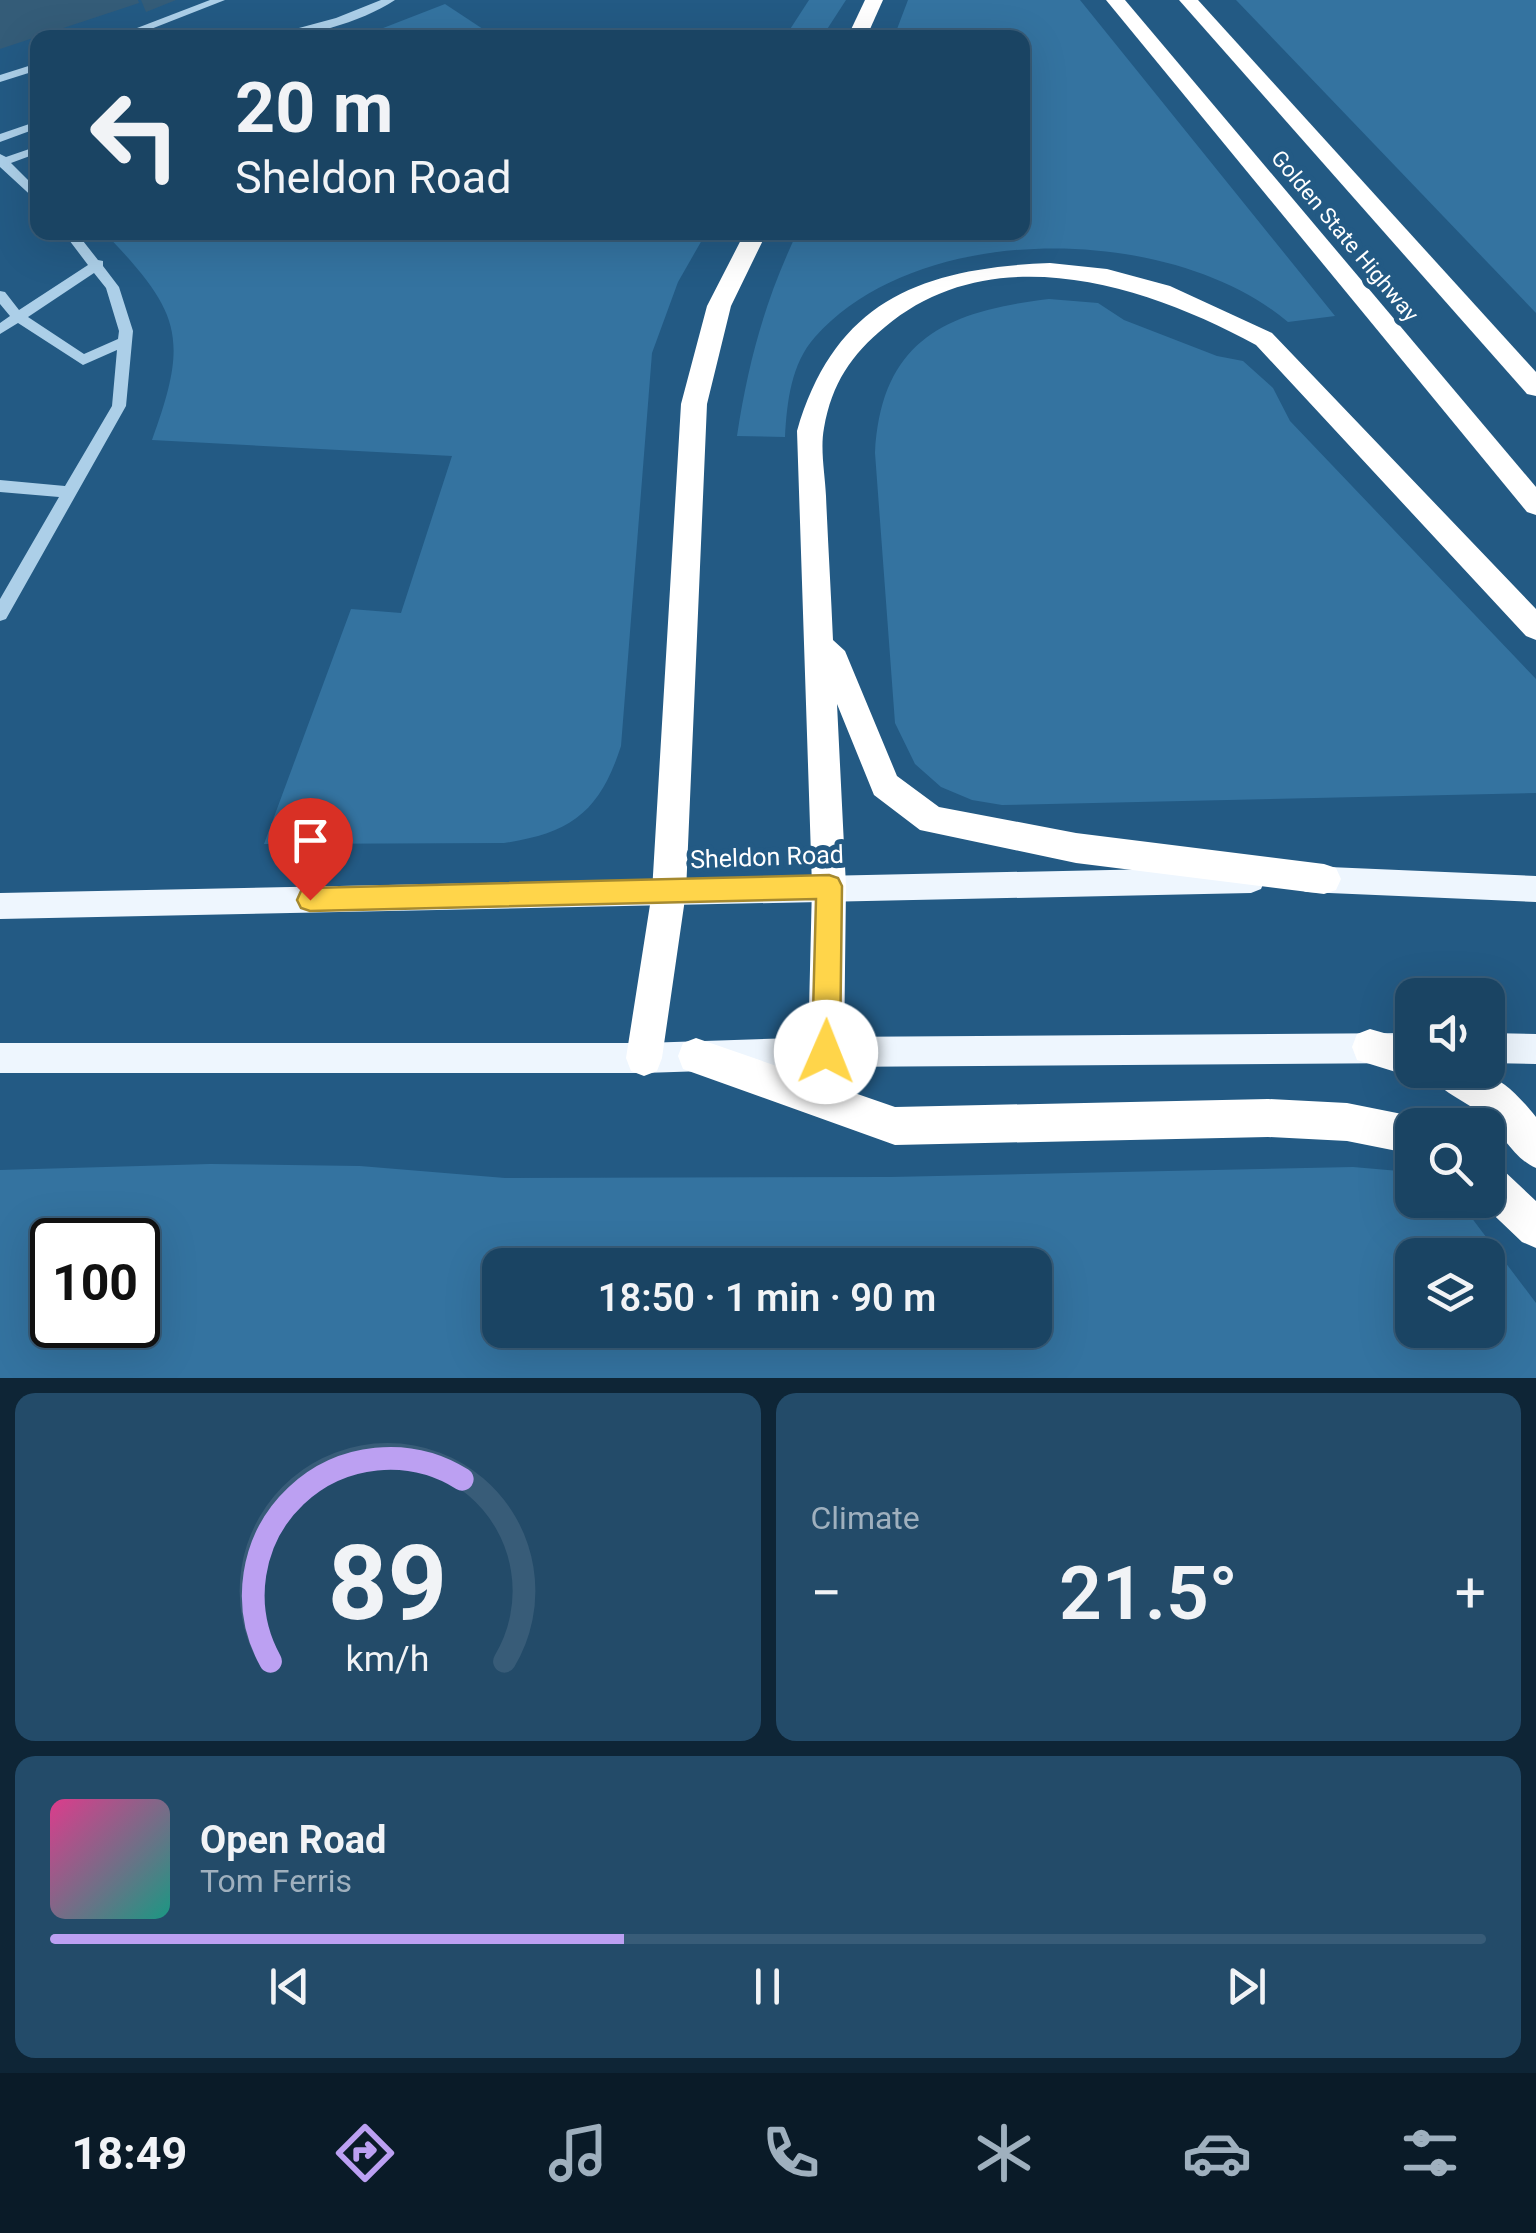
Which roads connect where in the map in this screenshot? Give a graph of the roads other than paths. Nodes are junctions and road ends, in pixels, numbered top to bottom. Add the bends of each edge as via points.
1 (220, 0) edge
2 (390, 0) edge
3 (874, 0) edge
4 (1116, 0) edge
5 (1188, 0) edge
6 (340, 20) junction
7 (138, 30) edge
8 (300, 30) edge
9 (325, 30) edge
10 (860, 30) edge
11 (30, 69) edge
12 (0, 79) edge
13 (30, 127) edge
14 (0, 138) edge
15 (30, 151) edge
16 (1, 161) edge
17 (30, 190) edge
18 (76, 240) edge
19 (752, 240) edge
20 (98, 264) junction
21 (0, 294) edge
22 (18, 317) junction
23 (0, 329) edge
24 (125, 340) junction
25 (1536, 388) edge
26 (0, 486) edge
27 (69, 492) junction
28 (1536, 505) edge
29 (0, 614) edge
30 (820, 625) junction
31 (1536, 628) edge
32 (1324, 879) junction
33 (829, 886) junction
34 (1536, 890) edge
35 (669, 892) junction
36 (0, 906) edge
37 (1370, 1047) junction
38 (1395, 1048) edge
39 (1505, 1048) edge
40 (1536, 1049) edge
41 (826, 1052) junction
42 (1395, 1054) edge
43 (696, 1056) junction
44 (0, 1058) edge
45 (644, 1058) junction
46 (1482, 1088) edge
47 (1395, 1132) edge
48 (1536, 1149) edge
49 (1505, 1199) edge
50 (1536, 1228) edge

1 - 7 street
2 - 6 street
3 - 10 highway
4 - 28 highway, Golden State Highway
5 - 25 highway, Golden State Highway
6 - 8 street
6 - 9 street
11 - 12 street
13 - 14 street
15 - 16 street
16 - 17 street
18 - 20 street
19 - 35 highway via 719,306 694,404
20 - 22 street
20 - 24 street via 112,286
21 - 22 street
22 - 23 street
22 - 24 street via 82,360
24 - 27 street via 119,406
26 - 27 street
27 - 29 street
30 - 31 highway via 810,430 823,386 844,348 918,292 1012,270 1112,277 1170,292 1264,339
30 - 32 highway via 885,785 931,820 1076,848
30 - 33 highway
32 - 33 main road, Sheldon Road
32 - 34 main road, Sheldon Road
33 - 35 main road, Sheldon Road
33 - 41 highway
35 - 36 main road, Sheldon Road
35 - 45 highway
37 - 38 main road
37 - 41 main road
37 - 42 highway
39 - 40 main road
41 - 43 main road
43 - 45 main road
43 - 47 highway via 896,1126 1268,1118
44 - 45 main road
46 - 48 highway
49 - 50 highway

